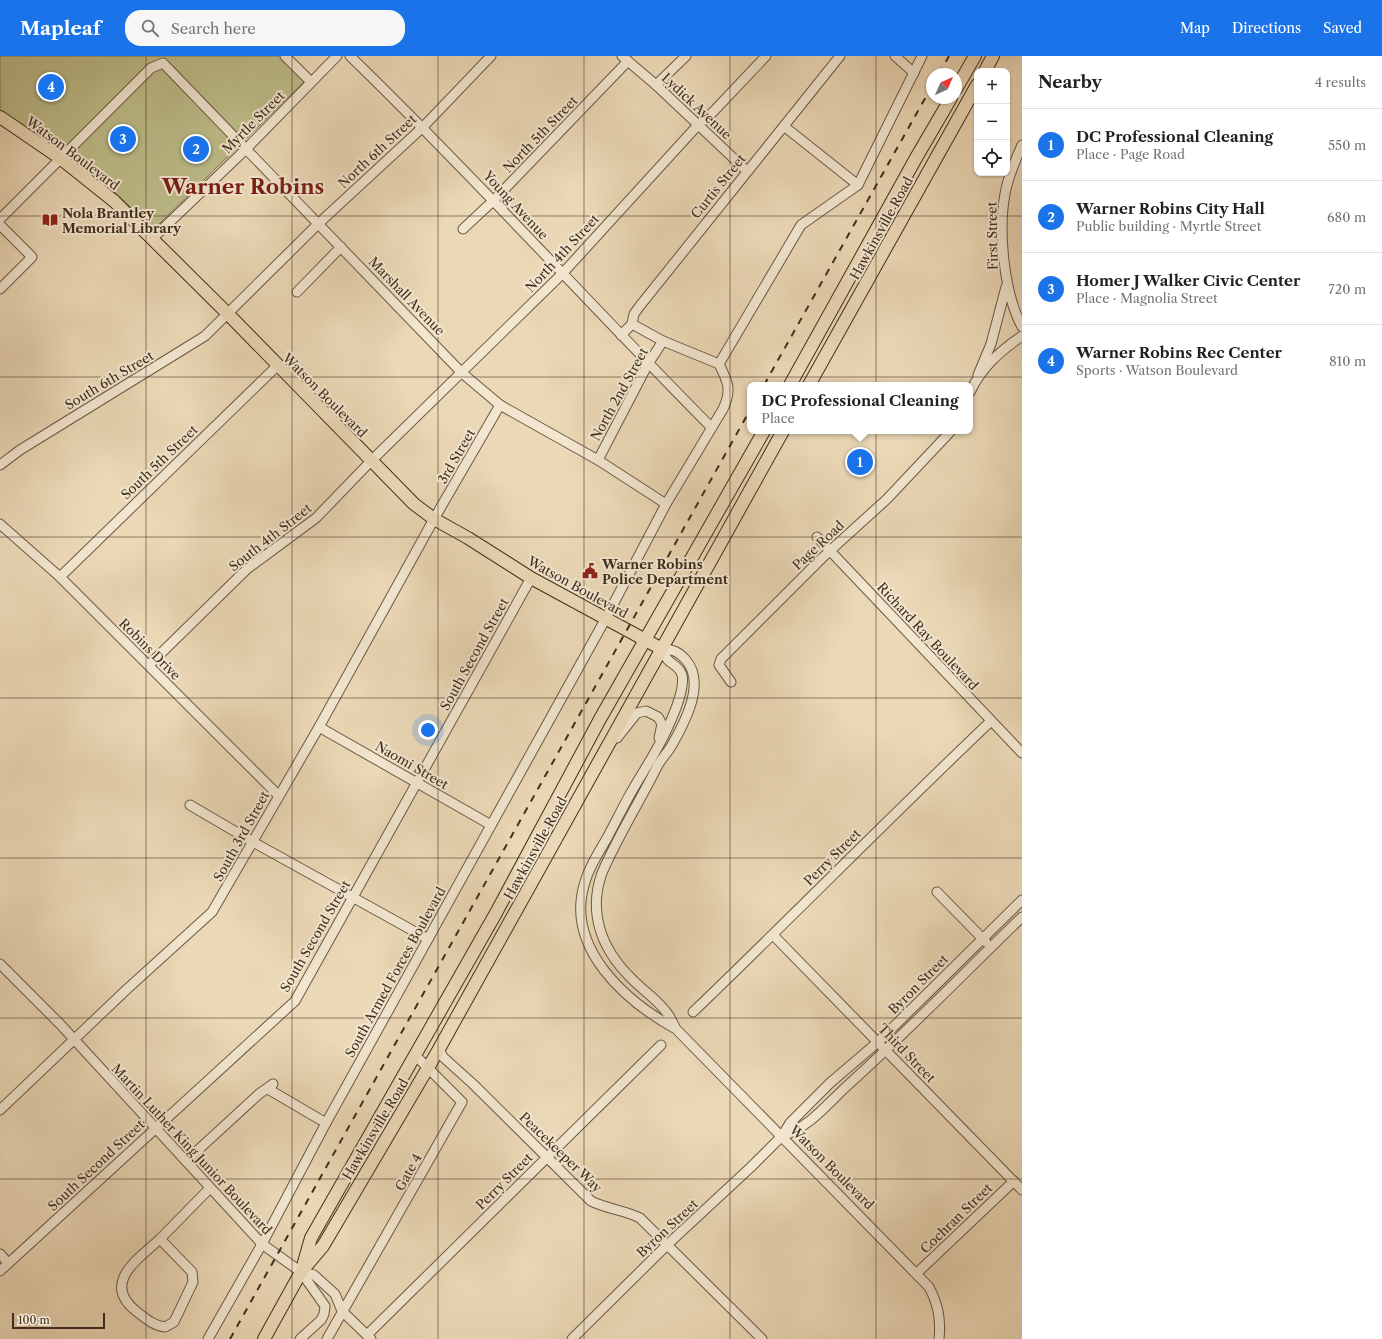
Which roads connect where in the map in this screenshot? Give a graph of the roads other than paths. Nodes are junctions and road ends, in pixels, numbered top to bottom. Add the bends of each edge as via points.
1 (285, 56) edge
2 (337, 56) edge
3 (350, 56) edge
4 (491, 56) edge
5 (686, 56) edge
6 (766, 56) edge
7 (840, 56) edge
8 (895, 56) edge
9 (922, 56) edge
10 (975, 56) edge
11 (993, 56) edge
12 (625, 58) edge
13 (987, 68) edge
14 (914, 73) junction
15 (962, 79) edge
16 (311, 82) junction
17 (656, 85) junction
18 (974, 90) edge
19 (948, 104) edge
20 (0, 117) edge
21 (698, 125) junction
22 (423, 127) junction
23 (785, 127) junction
24 (1022, 145) edge
25 (245, 150) junction
26 (60, 158) junction
27 (747, 170) junction
28 (858, 185) junction
29 (494, 200) junction
30 (0, 219) edge
31 (318, 224) junction
32 (0, 225) edge
33 (464, 229) dead end
34 (152, 239) junction
35 (341, 248) junction
36 (562, 274) junction
37 (1007, 283) junction
38 (0, 289) edge
39 (297, 292) dead end
40 (227, 313) junction
41 (632, 324) junction
42 (1022, 327) edge
43 (621, 335) junction
44 (1022, 336) edge
45 (664, 340) junction
46 (648, 364) junction
47 (719, 364) junction
48 (277, 366) junction
49 (462, 373) junction
50 (978, 375) junction
51 (792, 382) edge
52 (811, 382) edge
53 (973, 386) edge
54 (500, 405) junction
55 (711, 427) junction
56 (762, 434) edge
57 (781, 434) edge
58 (947, 434) edge
59 (598, 460) junction
60 (371, 461) junction
61 (0, 465) edge
62 (666, 504) junction
63 (434, 519) junction
64 (0, 524) edge
65 (817, 537) dead end
66 (830, 550) junction
67 (60, 577) junction
68 (531, 578) junction
69 (606, 618) junction
70 (646, 640) junction
71 (662, 649) junction
72 (149, 665) junction
73 (730, 682) dead end
74 (991, 721) junction
75 (319, 727) junction
76 (1022, 753) edge
77 (650, 760) junction
78 (598, 765) junction
79 (416, 782) junction
80 (278, 795) junction
81 (190, 805) dead end
82 (491, 825) junction
83 (253, 842) junction
84 (937, 892) dead end
85 (353, 897) junction
86 (1022, 900) edge
87 (1022, 917) edge
88 (773, 935) junction
89 (982, 938) junction
90 (428, 939) junction
91 (991, 947) junction
92 (0, 964) edge
93 (693, 1012) dead end
94 (903, 1017) junction
95 (911, 1026) junction
96 (676, 1029) junction
97 (74, 1039) junction
98 (878, 1042) junction
99 (661, 1045) dead end
100 (439, 1049) junction
101 (886, 1051) junction
102 (415, 1055) junction
103 (428, 1068) junction
104 (0, 1110) edge
105 (326, 1123) junction
106 (155, 1128) junction
107 (782, 1136) junction
108 (546, 1158) junction
109 (186, 1161) junction
110 (1014, 1181) junction
111 (210, 1188) junction
112 (1022, 1190) edge
113 (160, 1239) junction
114 (262, 1244) junction
115 (668, 1244) junction
116 (0, 1254) edge
117 (8, 1264) junction
118 (0, 1271) edge
119 (301, 1272) junction
120 (917, 1273) junction
121 (342, 1310) junction
122 (369, 1337) edge
123 (208, 1339) edge
124 (264, 1339) edge
125 (300, 1339) edge
126 (327, 1339) edge
127 (572, 1339) edge
128 (762, 1339) edge
129 (939, 1339) edge

1 - 16 street
2 - 16 street, Myrtle Street
3 - 22 street, Young Avenue
4 - 22 street, North 6th Street
5 - 17 street
6 - 21 street, North 4th Street
7 - 23 street, Curtis Street
8 - 14 street
9 - 14 street
10 - 15 main road
11 - 13 main road
12 - 17 street, Lydick Avenue
12 - 29 street, North 5th Street
14 - 28 street
16 - 25 street, Myrtle Street
17 - 21 street, Lydick Avenue
18 - 52 main road, Hawkinsville Road
19 - 51 main road, Hawkinsville Road
20 - 26 main road, Watson Boulevard
21 - 27 street, Lydick Avenue
21 - 36 street, North 4th Street
22 - 29 street, Young Avenue
22 - 31 street, North 6th Street
23 - 27 street, Curtis Street
23 - 28 street
24 - 37 street, First Street via 1010,176 1003,205
25 - 26 street, Marshall Avenue via 163,63 151,68
25 - 31 street, Marshall Avenue
25 - 34 street, Myrtle Street
26 - 30 street
26 - 34 main road, Watson Boulevard via 95,185
27 - 41 street, Curtis Street via 639,307
28 - 47 street via 801,225
29 - 33 street, North 5th Street
29 - 36 street, Young Avenue
31 - 35 street, Marshall Avenue
31 - 40 street, North 6th Street
32 - 38 street via 32,257
34 - 40 main road, Watson Boulevard
35 - 39 street
35 - 49 street, Marshall Avenue
36 - 43 street, Young Avenue
36 - 49 street, North 4th Street
37 - 42 street, First Street via 1014,310
37 - 50 street via 991,344
40 - 48 main road, Watson Boulevard
40 - 61 street, South 6th Street via 195,343 24,447
41 - 43 street, Curtis Street
41 - 45 street
43 - 46 street, Young Avenue
44 - 50 street
45 - 46 street, North 2nd Street
45 - 47 street
46 - 55 street, Young Avenue
46 - 59 street, North 2nd Street
47 - 55 street, South Armed Forces Boulevard via 729,387 729,396
48 - 60 main road, Watson Boulevard
48 - 67 street, South 5th Street
49 - 54 street, Marshall Avenue
49 - 60 street, North 4th Street
50 - 53 street
54 - 59 street, Marshall Avenue
54 - 63 street, 3rd Street
55 - 62 street, South Armed Forces Boulevard
56 - 70 main road, Hawkinsville Road
57 - 71 main road, Hawkinsville Road
58 - 66 street, Page Road via 886,499
59 - 62 street, Marshall Avenue
60 - 63 main road, Watson Boulevard via 414,504
60 - 72 street, South 4th Street via 316,518 247,569
62 - 69 street, South Armed Forces Boulevard
63 - 68 main road, Watson Boulevard
63 - 75 street, South 3rd Street
64 - 67 street, Robins Drive
65 - 66 street, Richard Ray Boulevard
66 - 73 street, Page Road via 721,658 719,665
66 - 74 street, Richard Ray Boulevard
67 - 72 street, Robins Drive
68 - 69 main road, Watson Boulevard
68 - 79 street, South Second Street
69 - 70 main road, Watson Boulevard
69 - 82 street, South Armed Forces Boulevard
70 - 71 main road, Watson Boulevard
70 - 102 main road, Hawkinsville Road
71 - 77 street, Watson Boulevard via 667,660 677,666 682,673 683,682 671,720
71 - 78 main road, Hawkinsville Road
71 - 96 street, Watson Boulevard via 673,649 690,664 694,675 694,692 678,733 609,856 597,888 596,904 597,920 603,937 618,963 667,1012
72 - 80 street, Robins Drive
74 - 76 street, Richard Ray Boulevard
74 - 88 street, Perry Street via 873,834
75 - 79 street, Naomi Street
75 - 80 street, South 3rd Street
77 - 78 street via 662,724 658,717 646,711 633,717
77 - 96 street, Watson Boulevard via 585,882 581,912 588,946 606,973 661,1021
78 - 100 main road, Hawkinsville Road
79 - 82 street, Naomi Street
79 - 85 street, South Second Street
80 - 83 street, South 3rd Street
81 - 83 street
82 - 90 street, South Armed Forces Boulevard
83 - 85 street
83 - 97 street, South 3rd Street via 212,912
84 - 89 street
85 - 90 street
85 - 106 street, South Second Street via 295,1000
86 - 89 street, Byron Street
87 - 91 street, Byron Street
88 - 93 street, Perry Street
88 - 98 street, Third Street
89 - 91 street
89 - 94 street, Byron Street
90 - 105 street, South Armed Forces Boulevard
91 - 95 street, Byron Street
92 - 97 street, Martin Luther King Junior Boulevard
94 - 95 street
94 - 98 street, Byron Street
95 - 101 street, Byron Street
96 - 107 street, Watson Boulevard
97 - 104 street, South 3rd Street
97 - 106 street, Martin Luther King Junior Boulevard
98 - 101 street, Third Street
98 - 107 street, Byron Street via 815,1098 790,1123
99 - 108 street, Perry Street
100 - 103 main road, Hawkinsville Road
100 - 108 street, Peacekeeper Way via 443,1057
101 - 107 street, Byron Street via 818,1115 797,1131
101 - 110 street, Third Street
102 - 103 street, Gate 4
102 - 119 main road, Hawkinsville Road via 311,1238
103 - 119 main road, Hawkinsville Road via 323,1246
103 - 121 street, Gate 4 via 462,1102 356,1291
105 - 109 street via 270,1086
105 - 114 street, South Armed Forces Boulevard
106 - 109 street, Martin Luther King Junior Boulevard
106 - 117 street, South Second Street
107 - 115 street, Byron Street
107 - 120 street, Watson Boulevard
108 - 115 street, Peacekeeper Way via 591,1202 640,1218
108 - 122 street, Perry Street
109 - 111 street, Martin Luther King Junior Boulevard
110 - 112 street, Third Street
110 - 120 street, Cochran Street
111 - 113 street
111 - 114 street, Martin Luther King Junior Boulevard
113 - 113 street via 130,1267 122,1278 120,1287 122,1296 134,1310 154,1324 165,1327 174,1322 193,1282 192,1272
114 - 119 street, Martin Luther King Junior Boulevard
114 - 123 street, South Armed Forces Boulevard
115 - 127 street, Byron Street
115 - 128 street, Peacekeeper Way
116 - 117 street
117 - 118 street, South Second Street
119 - 121 street, Martin Luther King Junior Boulevard via 314,1275 335,1294
119 - 124 main road, Hawkinsville Road
119 - 125 street via 325,1306 321,1320
120 - 129 street, Watson Boulevard via 936,1300
121 - 122 street, Martin Luther King Junior Boulevard
121 - 126 street

